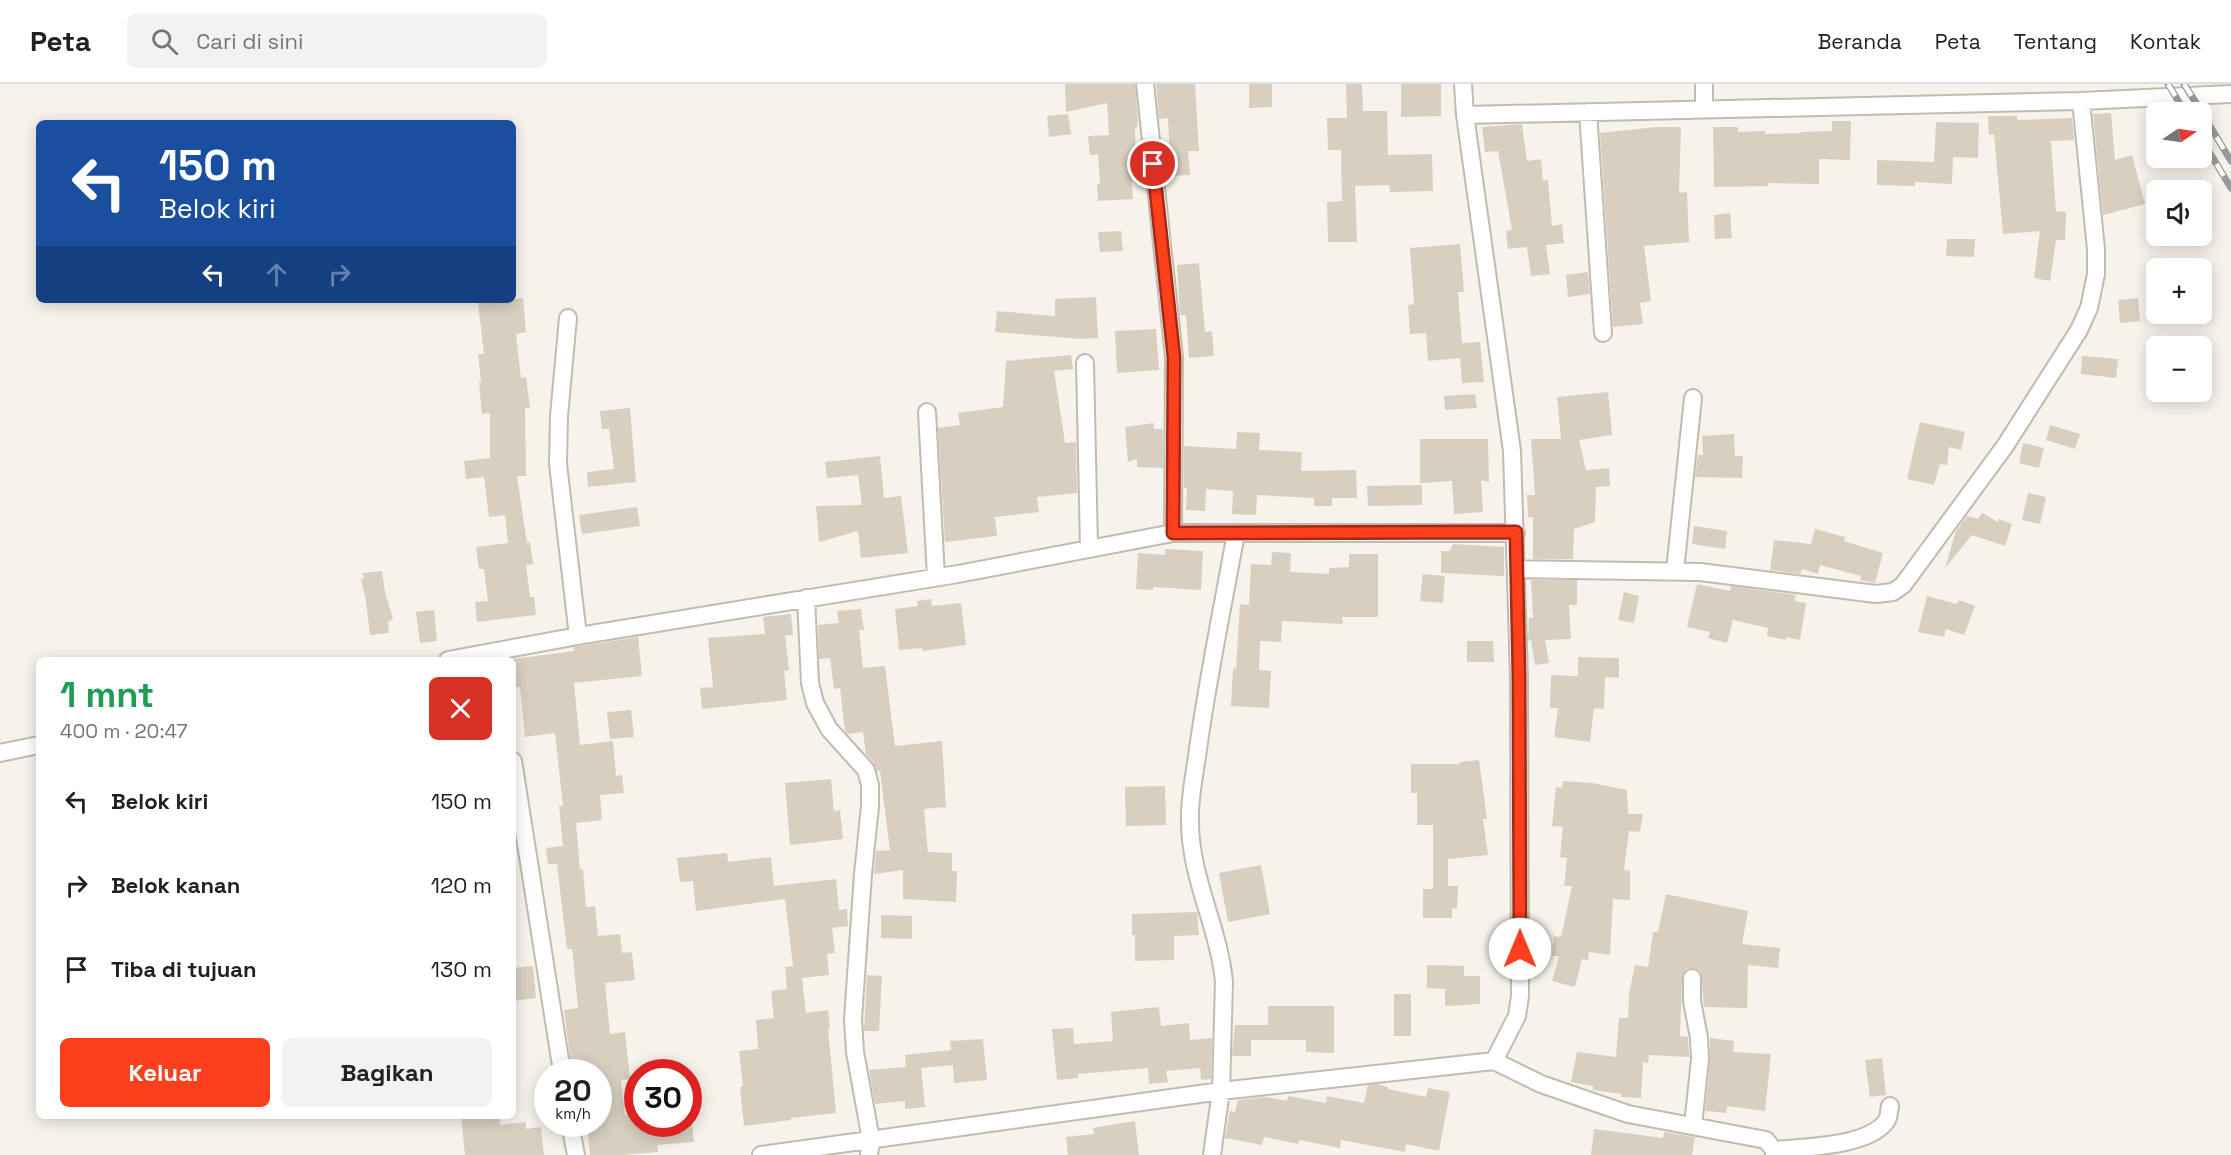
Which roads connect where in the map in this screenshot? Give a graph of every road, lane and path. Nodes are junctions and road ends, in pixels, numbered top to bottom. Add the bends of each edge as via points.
1 (1145, 84) edge
2 (1463, 84) edge
3 (1704, 84) edge
4 (2231, 94) edge
5 (2082, 101) junction
6 (1704, 109) junction
7 (1588, 112) junction
8 (1465, 114) junction
9 (568, 318) dead end
10 (1603, 333) dead end
11 (1085, 363) dead end
12 (1693, 398) dead end
13 (927, 412) dead end
14 (1516, 532) junction
15 (1173, 533) junction
16 (1236, 533) junction
17 (1089, 548) junction
18 (1516, 569) junction
19 (1675, 571) junction
20 (936, 577) junction
21 (806, 598) junction
22 (578, 636) junction
23 (496, 655) edge
24 (477, 657) edge
25 (36, 746) edge
26 (0, 753) edge
27 (516, 780) edge
28 (1692, 978) dead end
29 (560, 1059) edge
30 (1494, 1061) junction
31 (1221, 1091) junction
32 (1890, 1106) dead end
33 (1693, 1126) junction
34 (573, 1137) edge
35 (870, 1148) edge
36 (1774, 1152) edge
37 (576, 1155) edge
38 (761, 1155) edge
39 (1212, 1155) edge

1 - 15 street via 1174,357
2 - 8 street
3 - 6 street
4 - 5 street
5 - 6 street
5 - 19 street via 2096,249 2090,308 2005,446 1903,585 1893,592 1876,594
6 - 7 street
7 - 8 street
7 - 10 street
8 - 14 street via 1512,451
9 - 22 street via 558,464
11 - 17 street
12 - 19 street
13 - 20 street
14 - 16 street
14 - 18 street
15 - 16 street
15 - 17 street
16 - 31 street via 1204,709 1190,822 1224,982
17 - 20 street
18 - 19 street
18 - 30 street via 1520,996 1517,1016
20 - 21 street
21 - 22 street
21 - 35 street via 810,683 815,703 829,729 866,770 870,785 853,1019
22 - 23 street
23 - 24 street
25 - 26 street
27 - 29 street
28 - 33 street via 1700,1059
30 - 31 street
30 - 33 street via 1588,1102
31 - 35 street
31 - 39 street
32 - 36 street via 1887,1120 1876,1131 1861,1137
33 - 36 street via 1766,1140
34 - 37 street
35 - 38 street

